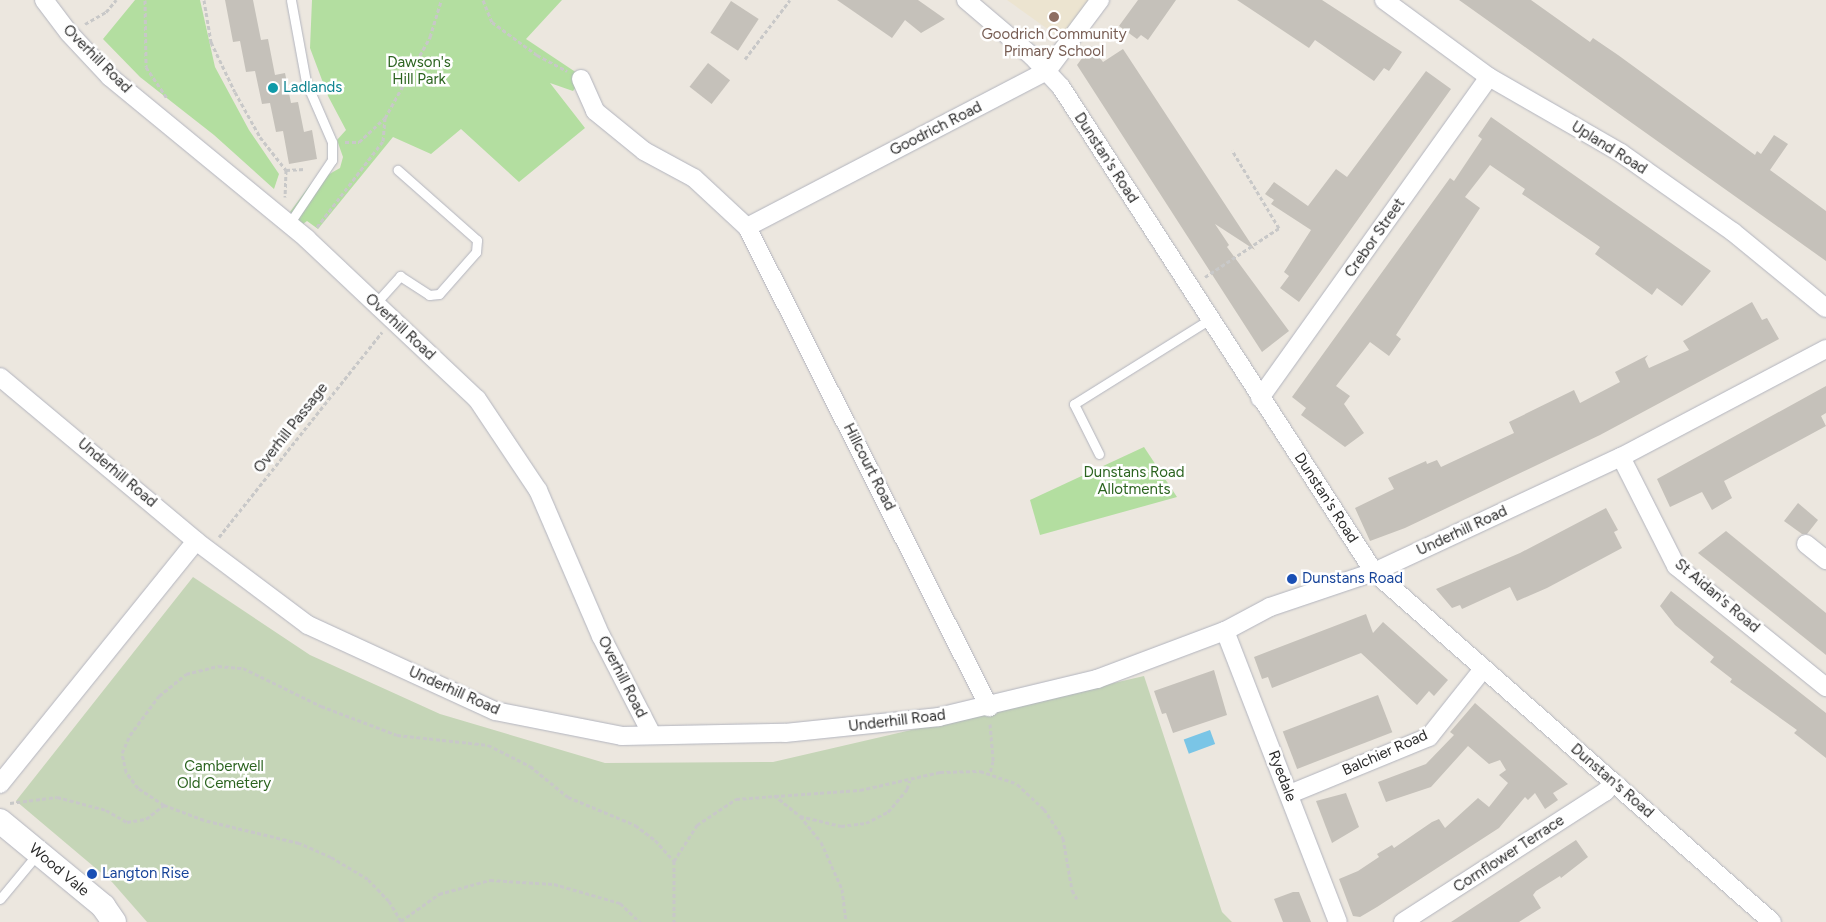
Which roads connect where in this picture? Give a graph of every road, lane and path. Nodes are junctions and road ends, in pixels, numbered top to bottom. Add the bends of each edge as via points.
1 (44, 0) edge
2 (116, 0) edge
3 (145, 0) edge
4 (204, 0) edge
5 (291, 0) edge
6 (442, 0) edge
7 (483, 0) edge
8 (790, 0) edge
9 (966, 0) edge
10 (1100, 0) edge
11 (1384, 0) edge
12 (70, 34) junction
13 (745, 59) dead end
14 (1046, 72) junction
15 (1489, 77) junction
16 (581, 79) joint
17 (172, 103) dead end
18 (386, 118) junction
19 (332, 142) junction
20 (1232, 150) dead end
21 (305, 169) dead end
22 (286, 170) junction
23 (398, 170) dead end
24 (283, 219) junction
25 (747, 227) junction
26 (307, 239) junction
27 (1190, 287) junction
28 (375, 304) junction
29 (1826, 308) edge
30 (392, 319) junction
31 (1210, 319) junction
32 (1826, 350) edge
33 (0, 377) edge
34 (1260, 398) junction
35 (1099, 454) dead end
36 (1621, 457) junction
37 (1806, 544) dead end
38 (202, 546) junction
39 (1826, 560) edge
40 (1374, 572) junction
41 (1225, 631) junction
42 (1483, 669) junction
43 (1826, 687) edge
44 (989, 707) junction
45 (652, 735) junction
46 (990, 773) junction
47 (910, 779) junction
48 (1613, 783) junction
49 (0, 784) edge
50 (773, 794) junction
51 (1290, 794) junction
52 (0, 804) edge
53 (164, 806) junction
54 (800, 816) junction
55 (0, 821) edge
56 (38, 853) junction
57 (674, 861) junction
58 (0, 899) edge
59 (1077, 899) dead end
60 (113, 922) edge
61 (401, 922) edge
62 (640, 922) edge
63 (674, 922) edge
64 (846, 922) edge
65 (1338, 922) edge
66 (1403, 922) edge
67 (1772, 922) edge

1 - 12 street, Overhill Road
2 - 12 path via 106,12
3 - 17 path via 146,67
4 - 22 path via 211,42 235,92 260,137
5 - 19 lane via 306,82
6 - 18 path via 430,37
7 - 16 path via 492,22 537,55
8 - 13 path
9 - 14 street, Dunstan's Road
10 - 14 street, Goodrich Road
11 - 15 street, Upland Road
12 - 24 street, Overhill Road via 110,76
14 - 25 street, Goodrich Road
14 - 27 street, Dunstan's Road via 1061,87
15 - 29 street, Upland Road via 1621,153 1733,232
15 - 34 street, Crebor Street
16 - 25 street via 595,110 644,151 694,178
18 - 19 path via 359,142
18 - 26 path via 383,141
19 - 24 lane via 332,160
20 - 27 path via 1279,228
21 - 22 path
22 - 24 path
23 - 28 lane via 477,240 476,252 438,294 429,294 400,276
24 - 26 street, Overhill Road
25 - 44 street, Hillcourt Road
26 - 28 street, Overhill Road
27 - 31 street, Dunstan's Road
28 - 30 street, Overhill Road
30 - 38 path, Overhill Passage
30 - 45 street, Overhill Road via 478,399 538,490 601,636
31 - 34 street, Dunstan's Road
31 - 35 lane via 1074,404
32 - 36 street, Underhill Road
33 - 38 street, Underhill Road
34 - 40 street, Dunstan's Road
36 - 40 street, Underhill Road
36 - 43 street, St Aidan's Road via 1676,566
37 - 39 street
38 - 45 street, Underhill Road via 308,624 496,711 622,736
38 - 49 street
40 - 41 street, Underhill Road via 1270,607
40 - 42 street, Dunstan's Road
41 - 44 street, Underhill Road via 1097,679
41 - 51 street, Ryedale
42 - 48 street, Dunstan's Road
42 - 51 street, Balchier Road via 1429,737
44 - 45 street, Underhill Road via 939,717 785,733
44 - 46 path via 993,761
46 - 47 path via 954,771
46 - 59 path via 1017,784 1034,798 1054,823 1065,845 1072,890
47 - 50 path via 860,790
47 - 54 path via 907,789 888,812 866,823 841,826
48 - 66 street, Cornflower Terrace via 1605,792
48 - 67 street, Dunstan's Road
50 - 54 path
50 - 57 path via 736,799 722,806 697,825
51 - 65 street, Ryedale
52 - 53 path via 57,797 106,810 127,822 146,818
53 - 57 path via 138,788 126,772 122,753 130,735 159,696 186,674 218,666 267,678 321,706 396,735 488,745 530,766 568,798 635,825 655,840
53 - 61 path via 204,820 300,843 331,857 368,879 389,901
54 - 64 path via 821,842 842,890
55 - 56 street, Wood Vale
56 - 58 lane
56 - 60 street, Wood Vale via 102,906
57 - 63 path
61 - 62 path via 439,894 490,880 554,884 620,903

